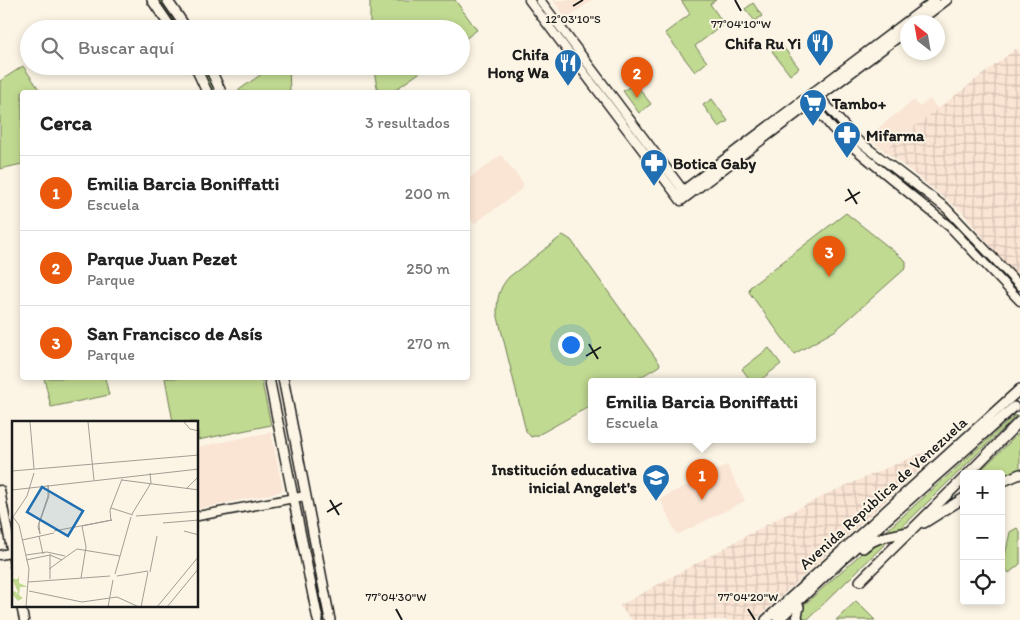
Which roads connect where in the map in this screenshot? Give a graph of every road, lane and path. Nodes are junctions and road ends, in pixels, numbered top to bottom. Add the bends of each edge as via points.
1 (152, 0) edge
2 (167, 0) edge
3 (530, 0) edge
4 (540, 0) edge
5 (935, 0) edge
6 (947, 0) edge
7 (927, 15) edge
8 (166, 20) edge
9 (181, 20) edge
10 (900, 36) edge
11 (199, 75) edge
12 (213, 75) edge
13 (206, 90) edge
14 (220, 90) edge
15 (817, 94) junction
16 (809, 100) junction
17 (915, 184) junction
18 (909, 192) junction
19 (682, 196) junction
20 (1020, 286) edge
21 (1020, 301) edge
22 (269, 380) edge
23 (282, 380) edge
24 (1020, 389) edge
25 (1014, 407) dead end
26 (1020, 420) edge
27 (997, 423) junction
28 (976, 429) junction
29 (1006, 435) junction
30 (973, 444) junction
31 (972, 470) edge
32 (1020, 474) edge
33 (1005, 480) edge
34 (960, 482) edge
35 (0, 490) edge
36 (305, 496) junction
37 (292, 498) junction
38 (960, 500) edge
39 (199, 516) edge
40 (912, 530) junction
41 (12, 552) edge
42 (0, 555) edge
43 (860, 581) dead end
44 (799, 607) junction
45 (318, 620) edge
46 (330, 620) edge
47 (766, 620) edge
48 (778, 620) edge
49 (786, 620) edge
50 (798, 620) edge

1 - 8 main road
2 - 9 main road
3 - 19 street
4 - 19 street
5 - 15 street
6 - 7 street
10 - 15 street
11 - 13 main road
12 - 14 main road
15 - 16 street
15 - 17 street via 856,139
16 - 18 street via 849,144
16 - 19 street
17 - 18 street
17 - 20 street via 952,214
18 - 21 street via 950,227
22 - 37 main road
23 - 36 main road
24 - 28 main road, Avenida República de Venezuela
25 - 27 main road, Avenida República de Venezuela
26 - 29 main road
27 - 29 main road
27 - 30 main road, Avenida República de Venezuela
28 - 30 main road
28 - 47 main road, Avenida República de Venezuela
29 - 31 main road
30 - 48 main road, Avenida República de Venezuela
32 - 33 main road
34 - 40 main road
35 - 41 street
36 - 37 street
36 - 46 main road
37 - 39 street
37 - 45 main road
38 - 40 main road
40 - 43 main road
40 - 44 main road via 872,540
41 - 42 street
44 - 49 main road
44 - 50 main road

